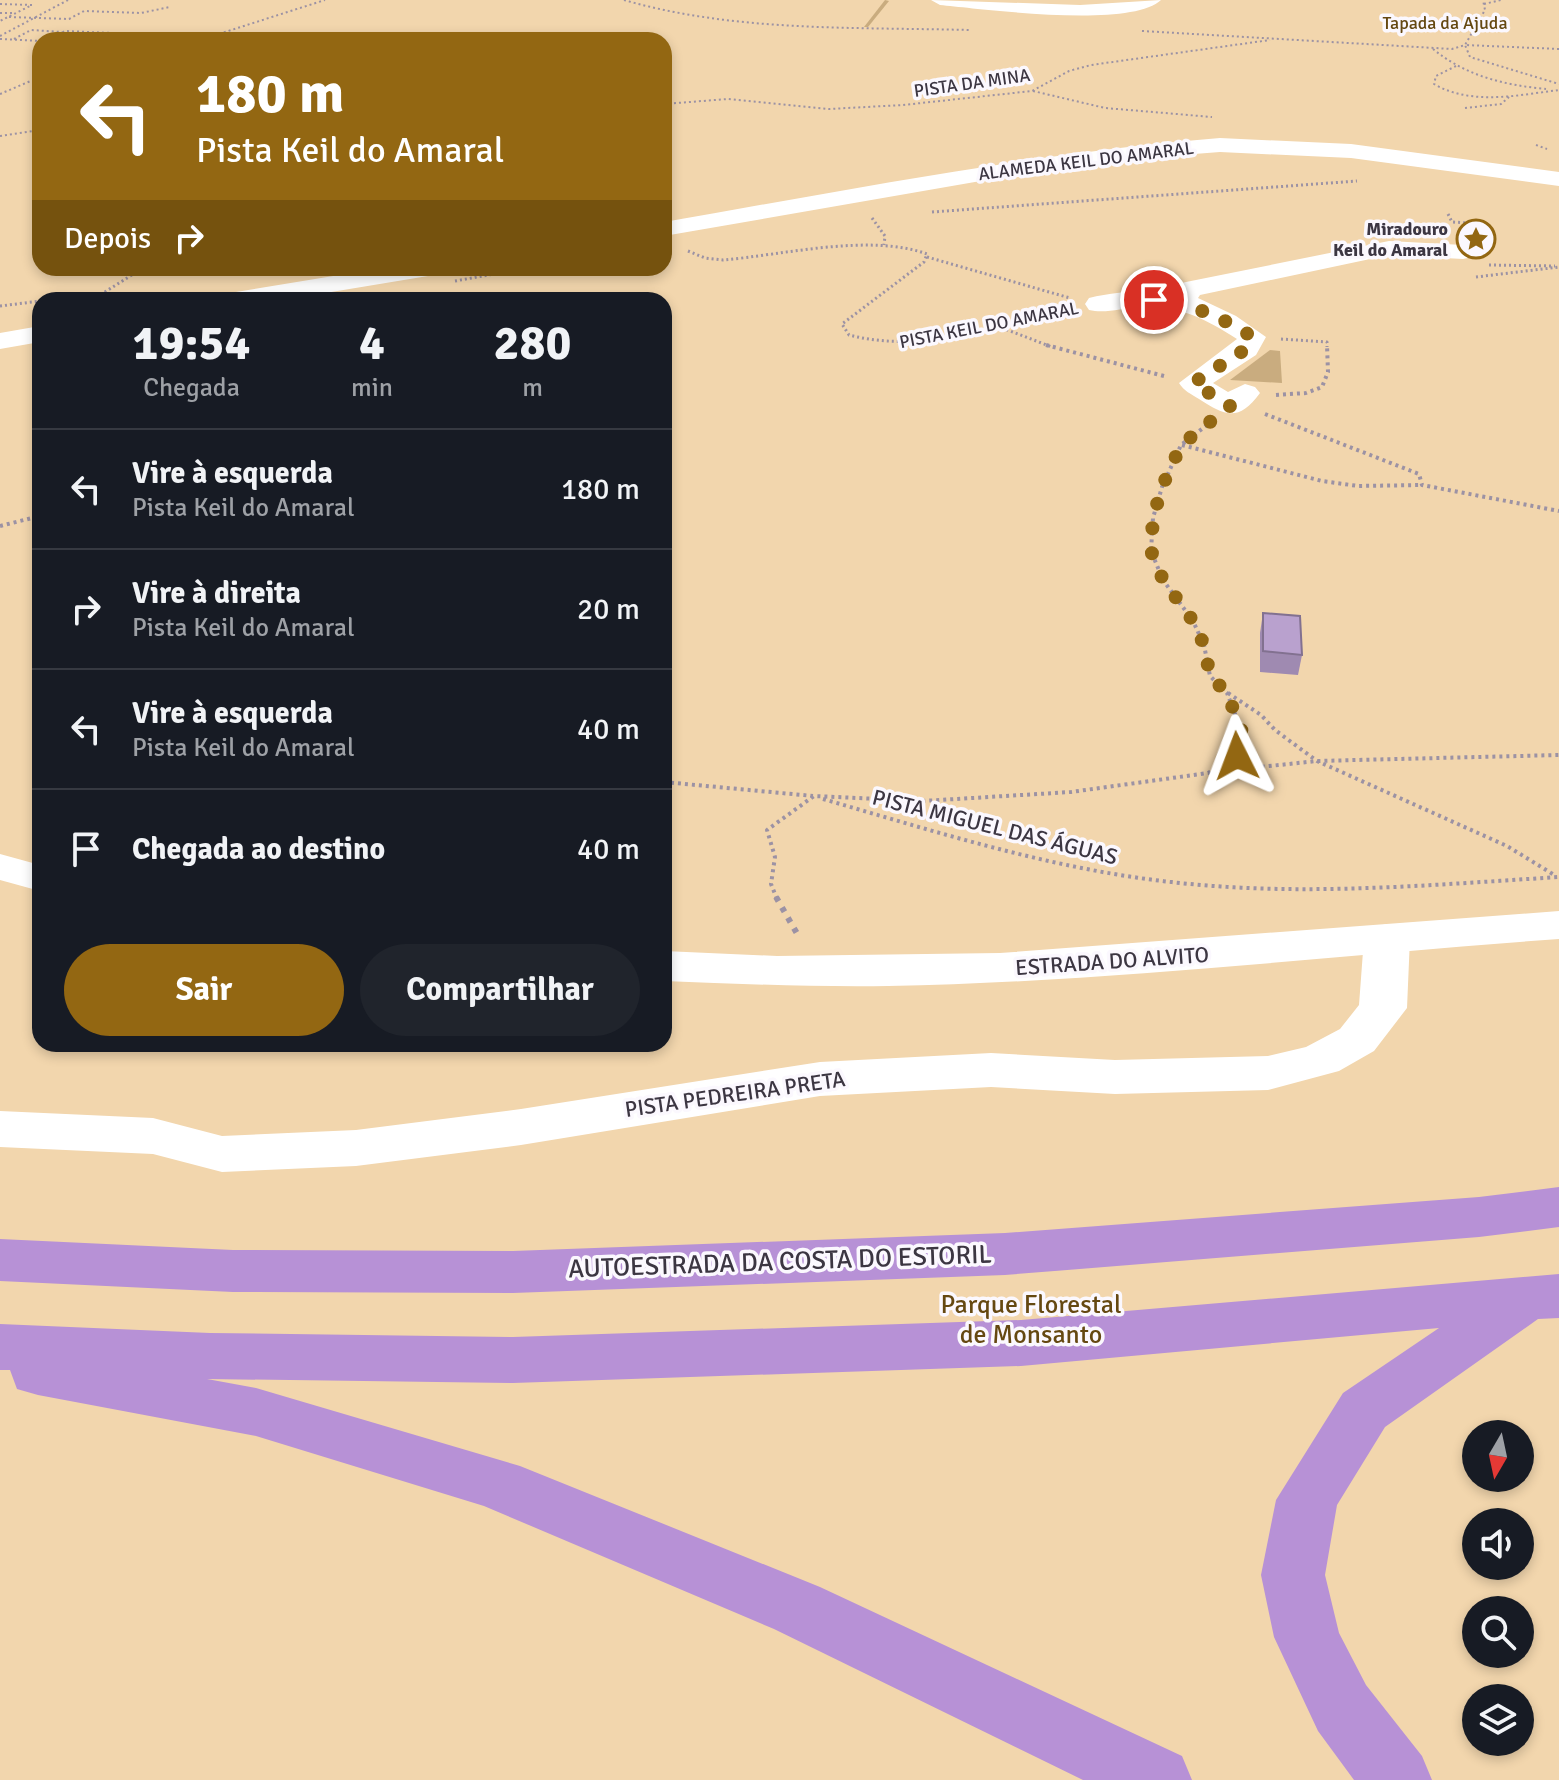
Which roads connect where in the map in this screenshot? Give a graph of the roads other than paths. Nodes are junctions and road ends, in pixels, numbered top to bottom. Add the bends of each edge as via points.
1 (940, 0) edge
2 (1150, 1) edge
3 (1559, 179) edge
4 (672, 228) edge
5 (1473, 249) road end
6 (380, 276) edge
7 (284, 292) edge
8 (1180, 301) junction
9 (1098, 304) road end
10 (32, 335) edge
11 (0, 341) edge
12 (1238, 400) road end
13 (0, 867) edge
14 (32, 876) edge
15 (1559, 925) edge
16 (1387, 938) junction
17 (672, 966) edge
18 (0, 1129) edge
19 (1559, 1207) edge
20 (0, 1260) edge
21 (1542, 1298) edge
22 (0, 1347) edge
23 (0, 1365) edge
24 (1157, 1780) edge
25 (1397, 1780) edge

1 - 2 street via 1090,8
3 - 4 street, ALAMEDA KEIL DO AMARAL via 1351,151 1220,145 1033,165
5 - 8 street via 1389,248 1186,290
6 - 7 street
8 - 9 street, PISTA KEIL DO AMARAL
8 - 12 street, PISTA KEIL DO AMARAL via 1252,337 1246,349 1193,383
10 - 11 street
13 - 14 street
15 - 16 street, ESTRADA DO ALVITO
16 - 17 street, ESTRADA DO ALVITO via 985,970
16 - 18 street, PISTA PEDREIRA PRETA via 1383,1008 1357,1040 1322,1059 1268,1073 1115,1077 991,1070 820,1079 371,1146 222,1154 153,1136
19 - 20 highway, AUTOESTRADA DA COSTA DO ESTORIL via 1005,1254 513,1272 233,1271
21 - 22 highway via 1021,1343 529,1359 210,1356
21 - 25 highway via 1364,1410 1307,1500 1293,1575 1307,1637 1342,1708
23 - 24 highway via 256,1412 498,1484 797,1608

